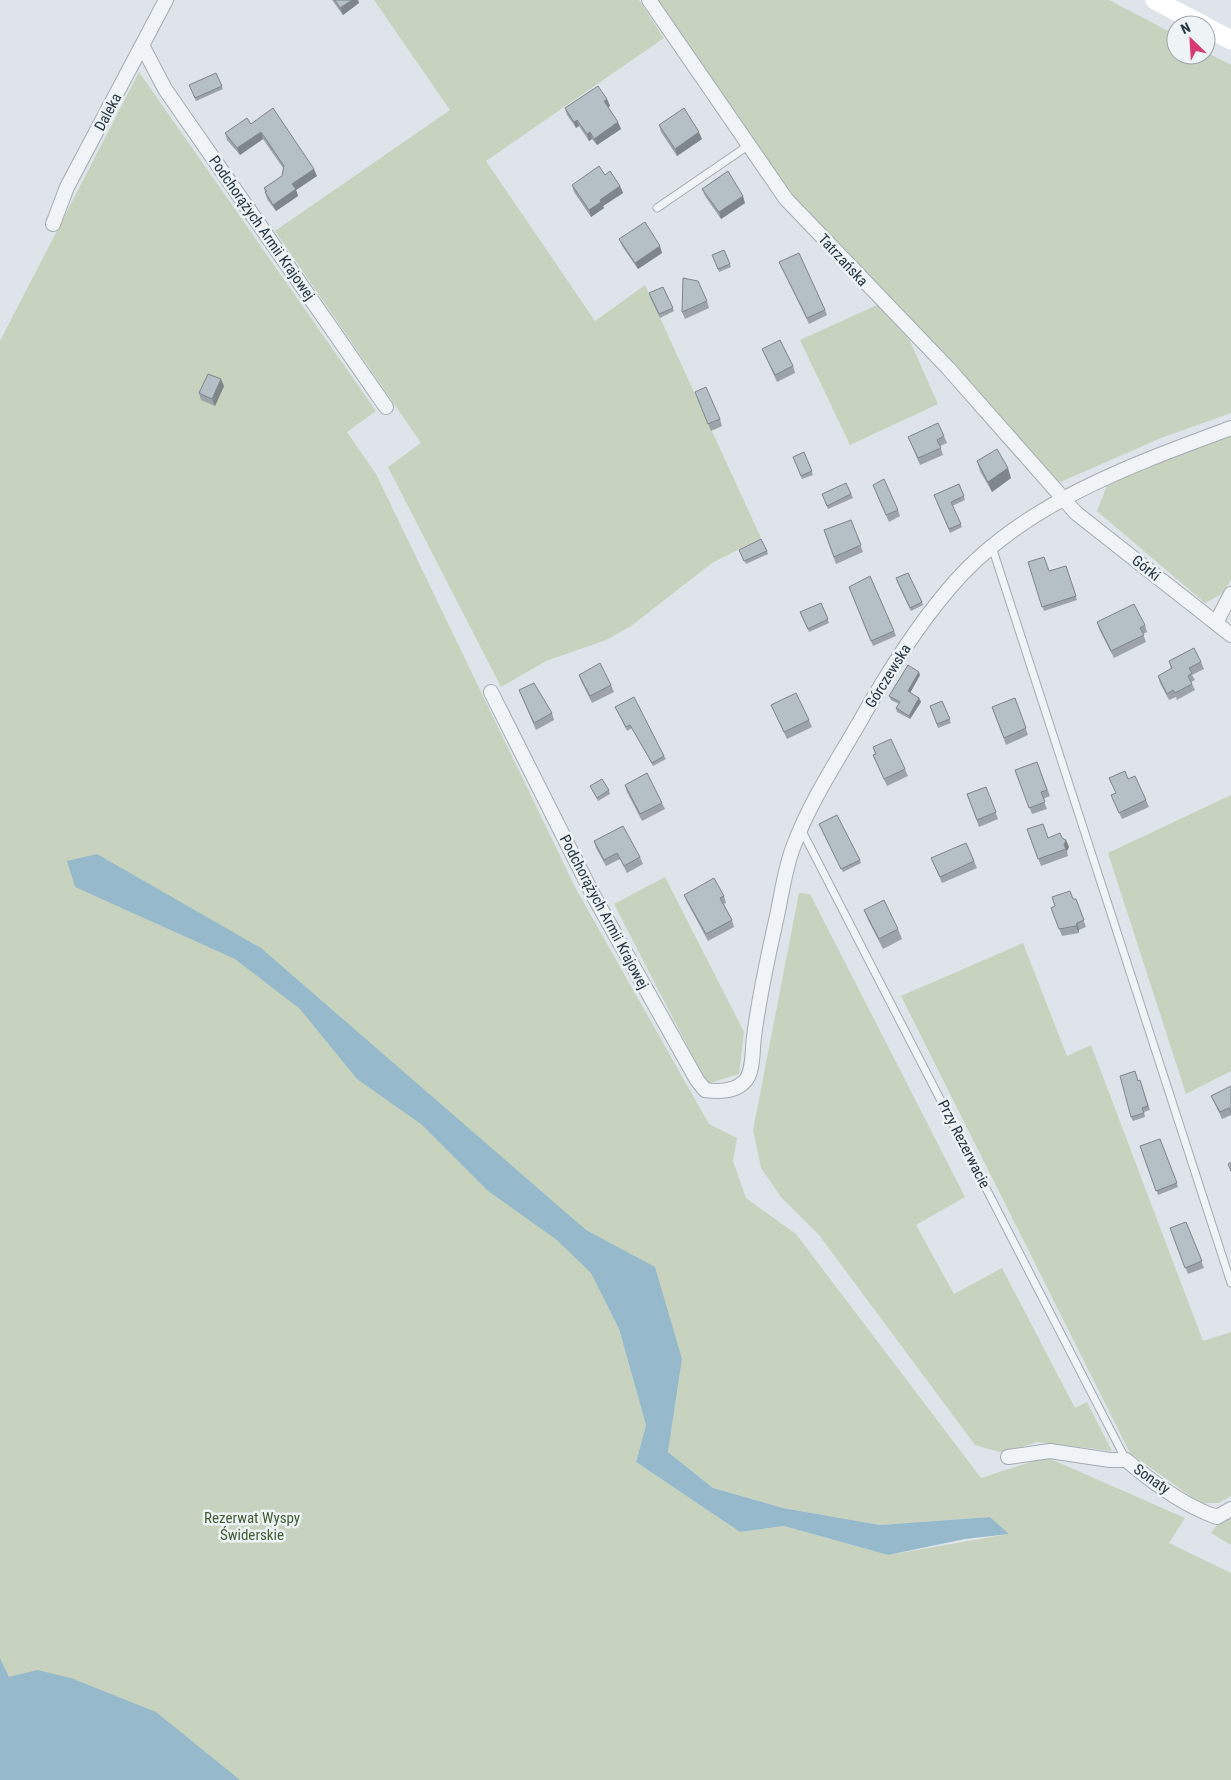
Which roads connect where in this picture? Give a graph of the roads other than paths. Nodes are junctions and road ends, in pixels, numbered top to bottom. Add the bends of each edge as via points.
1 (166, 0) edge
2 (649, 0) edge
3 (1155, 0) edge
4 (1183, 15) edge
5 (1216, 32) edge
6 (1231, 40) edge
7 (143, 47) junction
8 (749, 146) junction
9 (657, 208) dead end
10 (53, 224) dead end
11 (386, 407) dead end
12 (1231, 428) edge
13 (1063, 499) junction
14 (992, 548) junction
15 (1231, 594) edge
16 (1216, 624) junction
17 (1231, 635) edge
18 (491, 692) dead end
19 (801, 828) junction
20 (745, 1081) joint
21 (1231, 1283) edge
22 (1008, 1457) dead end
23 (1126, 1460) junction
24 (1231, 1509) edge

1 - 7 street, Daleka
2 - 8 street, Tatrzańska
3 - 4 main road
5 - 6 main road
7 - 10 street, Daleka via 67,187
7 - 11 street, Podchorążych Armii Krajowej via 165,89
8 - 9 lane
8 - 13 street, Tatrzańska via 786,199 948,368
12 - 13 street, Górczewska via 1117,473
13 - 14 street, Górczewska
13 - 16 street, Górki via 1076,513
14 - 19 street, Górczewska via 948,589 918,629 877,691
14 - 21 lane
15 - 16 street
16 - 17 street, Górki
18 - 20 street, Podchorążych Armii Krajowej via 592,893 697,1080 705,1090 719,1092
19 - 20 street, Górczewska via 789,862 757,1008 750,1070
19 - 23 lane, Przy Rezerwacie
22 - 23 street, Sonaty via 1050,1451
23 - 24 street, Sonaty via 1197,1510 1217,1517

